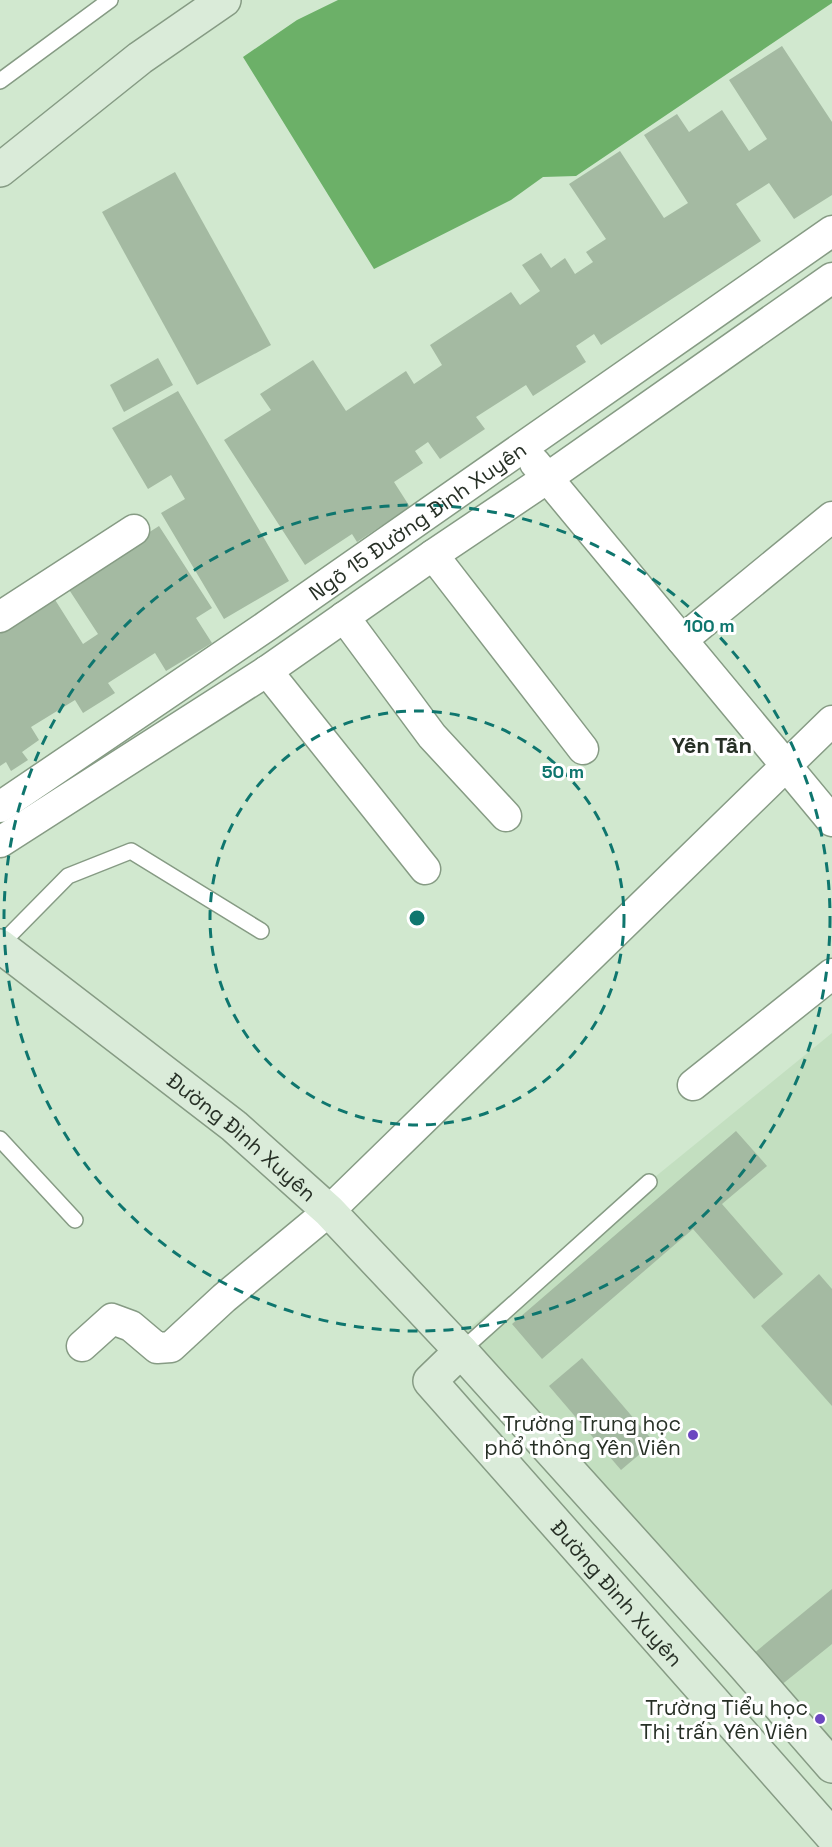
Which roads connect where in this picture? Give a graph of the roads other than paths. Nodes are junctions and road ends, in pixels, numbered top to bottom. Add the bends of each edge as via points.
1 (110, 0) edge
2 (224, 0) edge
3 (0, 81) edge
4 (0, 170) edge
5 (832, 231) edge
6 (832, 278) edge
7 (522, 447) junction
8 (546, 478) junction
9 (832, 518) edge
10 (134, 530) dead end
11 (432, 555) junction
12 (0, 617) edge
13 (344, 617) junction
14 (682, 640) junction
15 (267, 671) junction
16 (832, 721) edge
17 (583, 749) dead end
18 (785, 765) junction
19 (0, 807) edge
20 (506, 816) dead end
21 (832, 820) edge
22 (0, 842) edge
23 (424, 869) dead end
24 (261, 931) dead end
25 (0, 945) edge
26 (832, 974) edge
27 (693, 1085) dead end
28 (0, 1139) edge
29 (649, 1182) dead end
30 (329, 1211) junction
31 (75, 1220) dead end
32 (81, 1346) dead end
33 (461, 1351) junction
34 (832, 1766) edge
35 (832, 1836) edge

1 - 3 lane
2 - 4 street via 140,58
5 - 7 street, Ngõ 15 Đường Đình Xuyên
6 - 8 street, Ngõ 15 Đường Đình Xuyên
7 - 8 street
7 - 19 street, Ngõ 15 Đường Đình Xuyên
8 - 11 street, Ngõ 15 Đường Đình Xuyên
8 - 14 street
9 - 14 street
10 - 12 street
11 - 13 street, Ngõ 15 Đường Đình Xuyên
11 - 17 street
13 - 15 street, Ngõ 15 Đường Đình Xuyên
13 - 20 street via 432,736
14 - 18 street
15 - 22 street, Ngõ 15 Đường Đình Xuyên
15 - 23 street
16 - 18 street
18 - 21 street
18 - 30 street
24 - 25 lane via 131,851 68,876
25 - 30 street, Đường Đình Xuyên via 234,1126
26 - 27 street
28 - 31 lane
29 - 33 lane
30 - 32 street via 171,1347 157,1348 131,1326 112,1319
30 - 33 street, Đường Đình Xuyên
33 - 34 street, Đường Đình Xuyên
33 - 35 street, Đường Đình Xuyên via 430,1381

